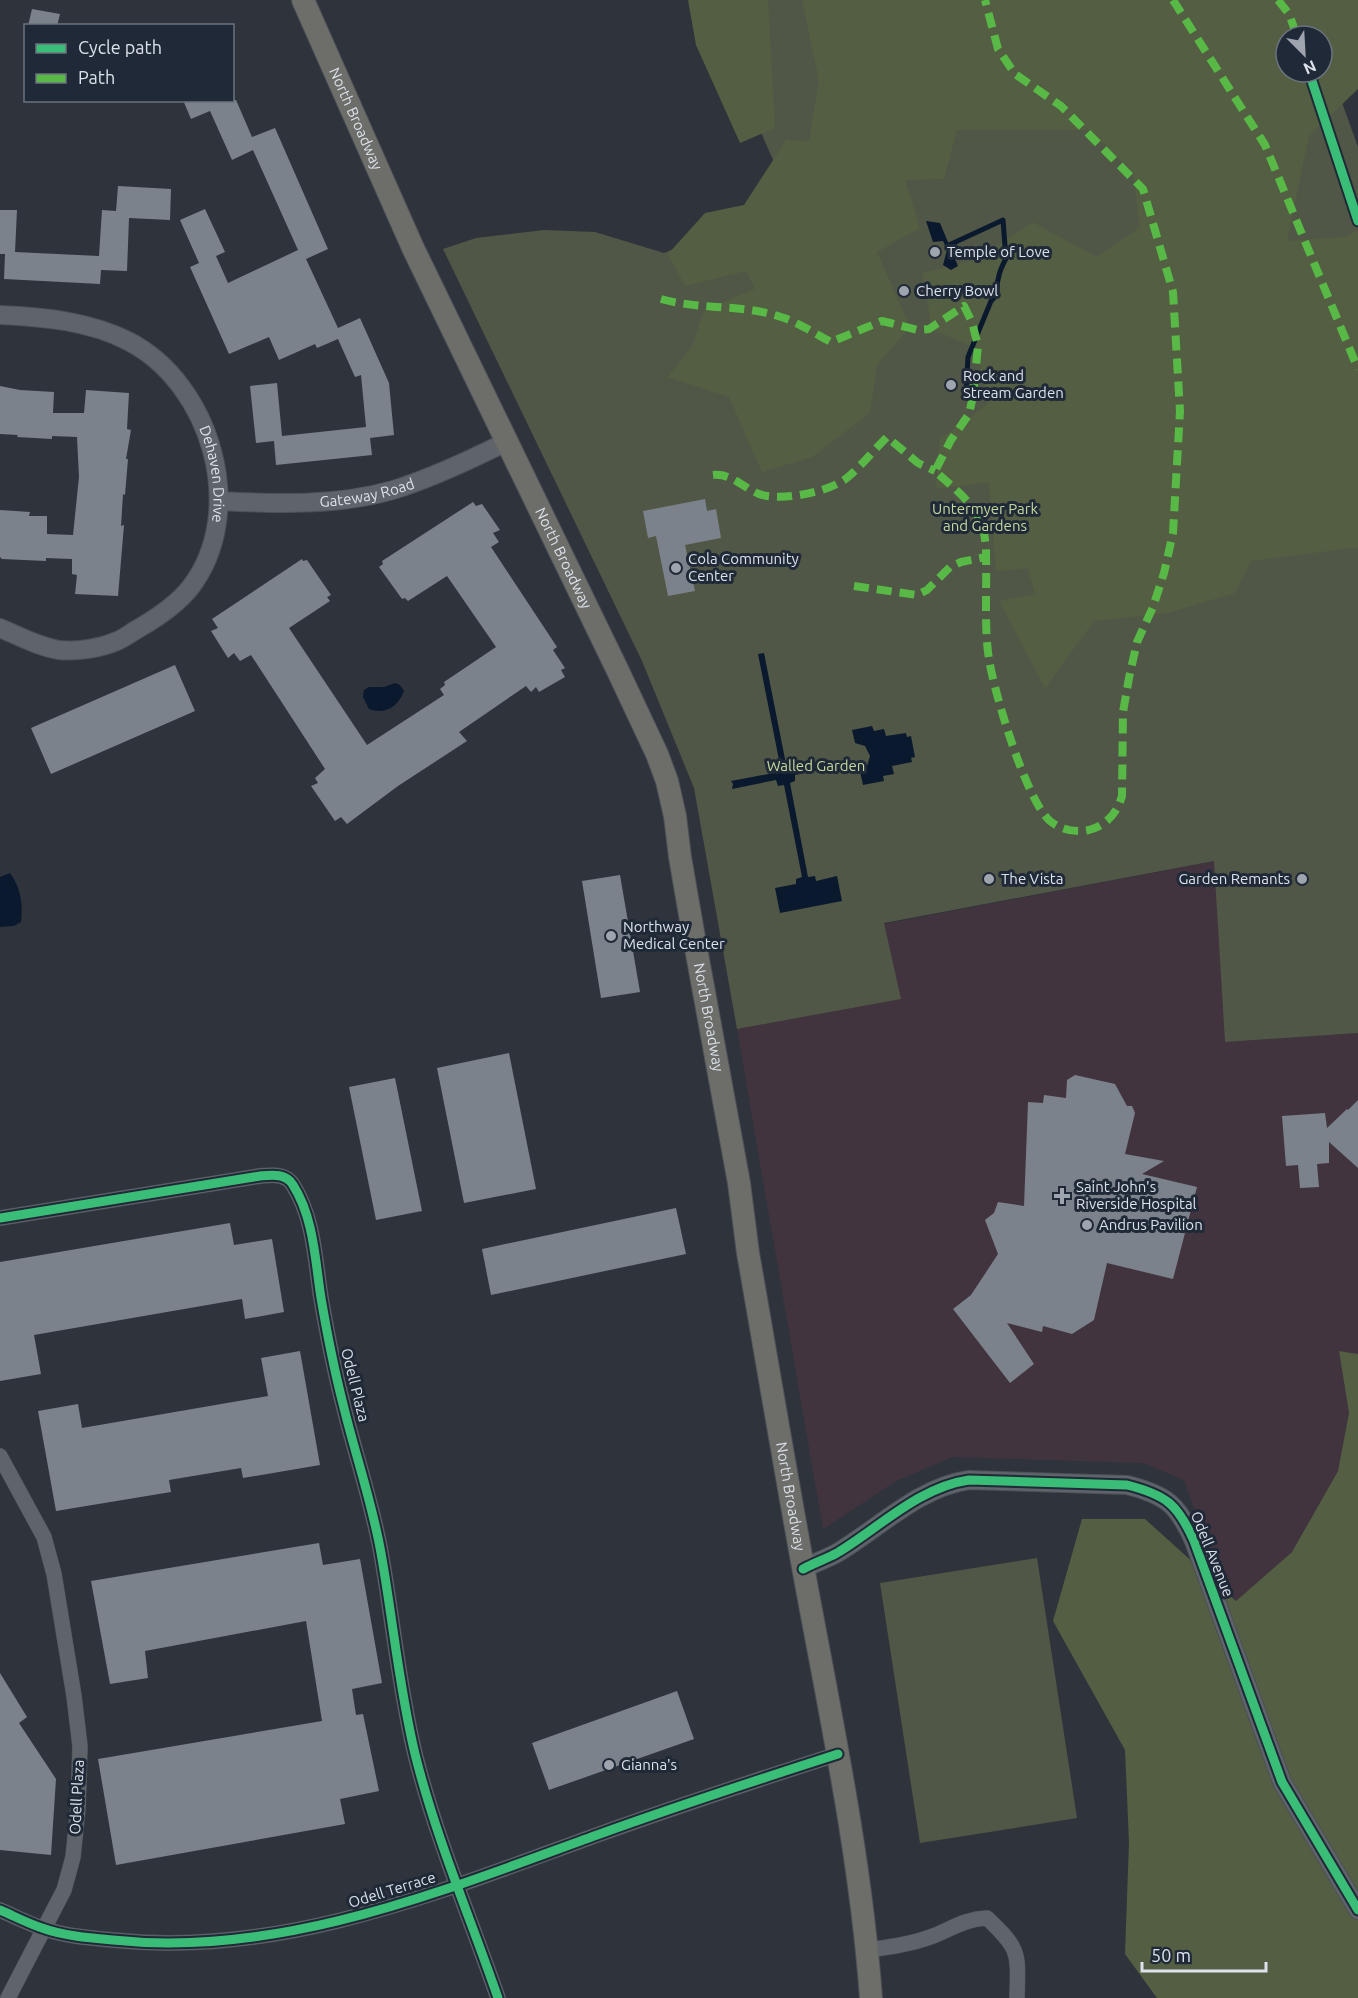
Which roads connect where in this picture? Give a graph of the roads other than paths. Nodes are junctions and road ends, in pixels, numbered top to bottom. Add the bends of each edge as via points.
1 (303, 0) edge
2 (0, 315) edge
3 (507, 442) junction
4 (220, 501) junction
5 (0, 628) edge
6 (0, 1218) edge
7 (0, 1456) edge
8 (803, 1569) junction
9 (838, 1754) junction
10 (458, 1885) junction
11 (0, 1910) edge
12 (1358, 1910) edge
13 (43, 1929) junction
14 (868, 1950) junction
15 (8, 1998) edge
16 (498, 1998) edge
17 (872, 1998) edge
18 (1017, 1998) edge

1 - 3 main road, North Broadway via 413,248
2 - 4 street, Dehaven Drive via 62,320 98,330 128,341 157,359 180,385 205,433 217,470
3 - 4 street, Gateway Road via 422,480 357,497 284,503
3 - 8 main road, North Broadway via 667,781
4 - 5 street, Dehaven Drive via 207,559 190,588 158,617 118,641 59,650
6 - 10 street, Odell Plaza via 260,1176 277,1174 290,1180 308,1216 326,1330 369,1495 415,1752 436,1829
7 - 13 street, Odell Plaza via 44,1537 54,1574 80,1746 73,1857 64,1890
8 - 9 main road, North Broadway
8 - 12 street, Odell Avenue via 835,1554 930,1491 953,1482 1127,1485 1164,1498 1177,1509 1194,1541 1282,1782
9 - 10 street, Odell Terrace via 701,1798
9 - 14 main road, North Broadway
10 - 13 street, Odell Terrace via 357,1917 252,1938 197,1943 136,1942
10 - 16 street
11 - 13 street
13 - 15 street, Odell Plaza
14 - 17 main road, North Broadway
14 - 18 street via 906,1944 973,1919 987,1918 1010,1940 1017,1954

